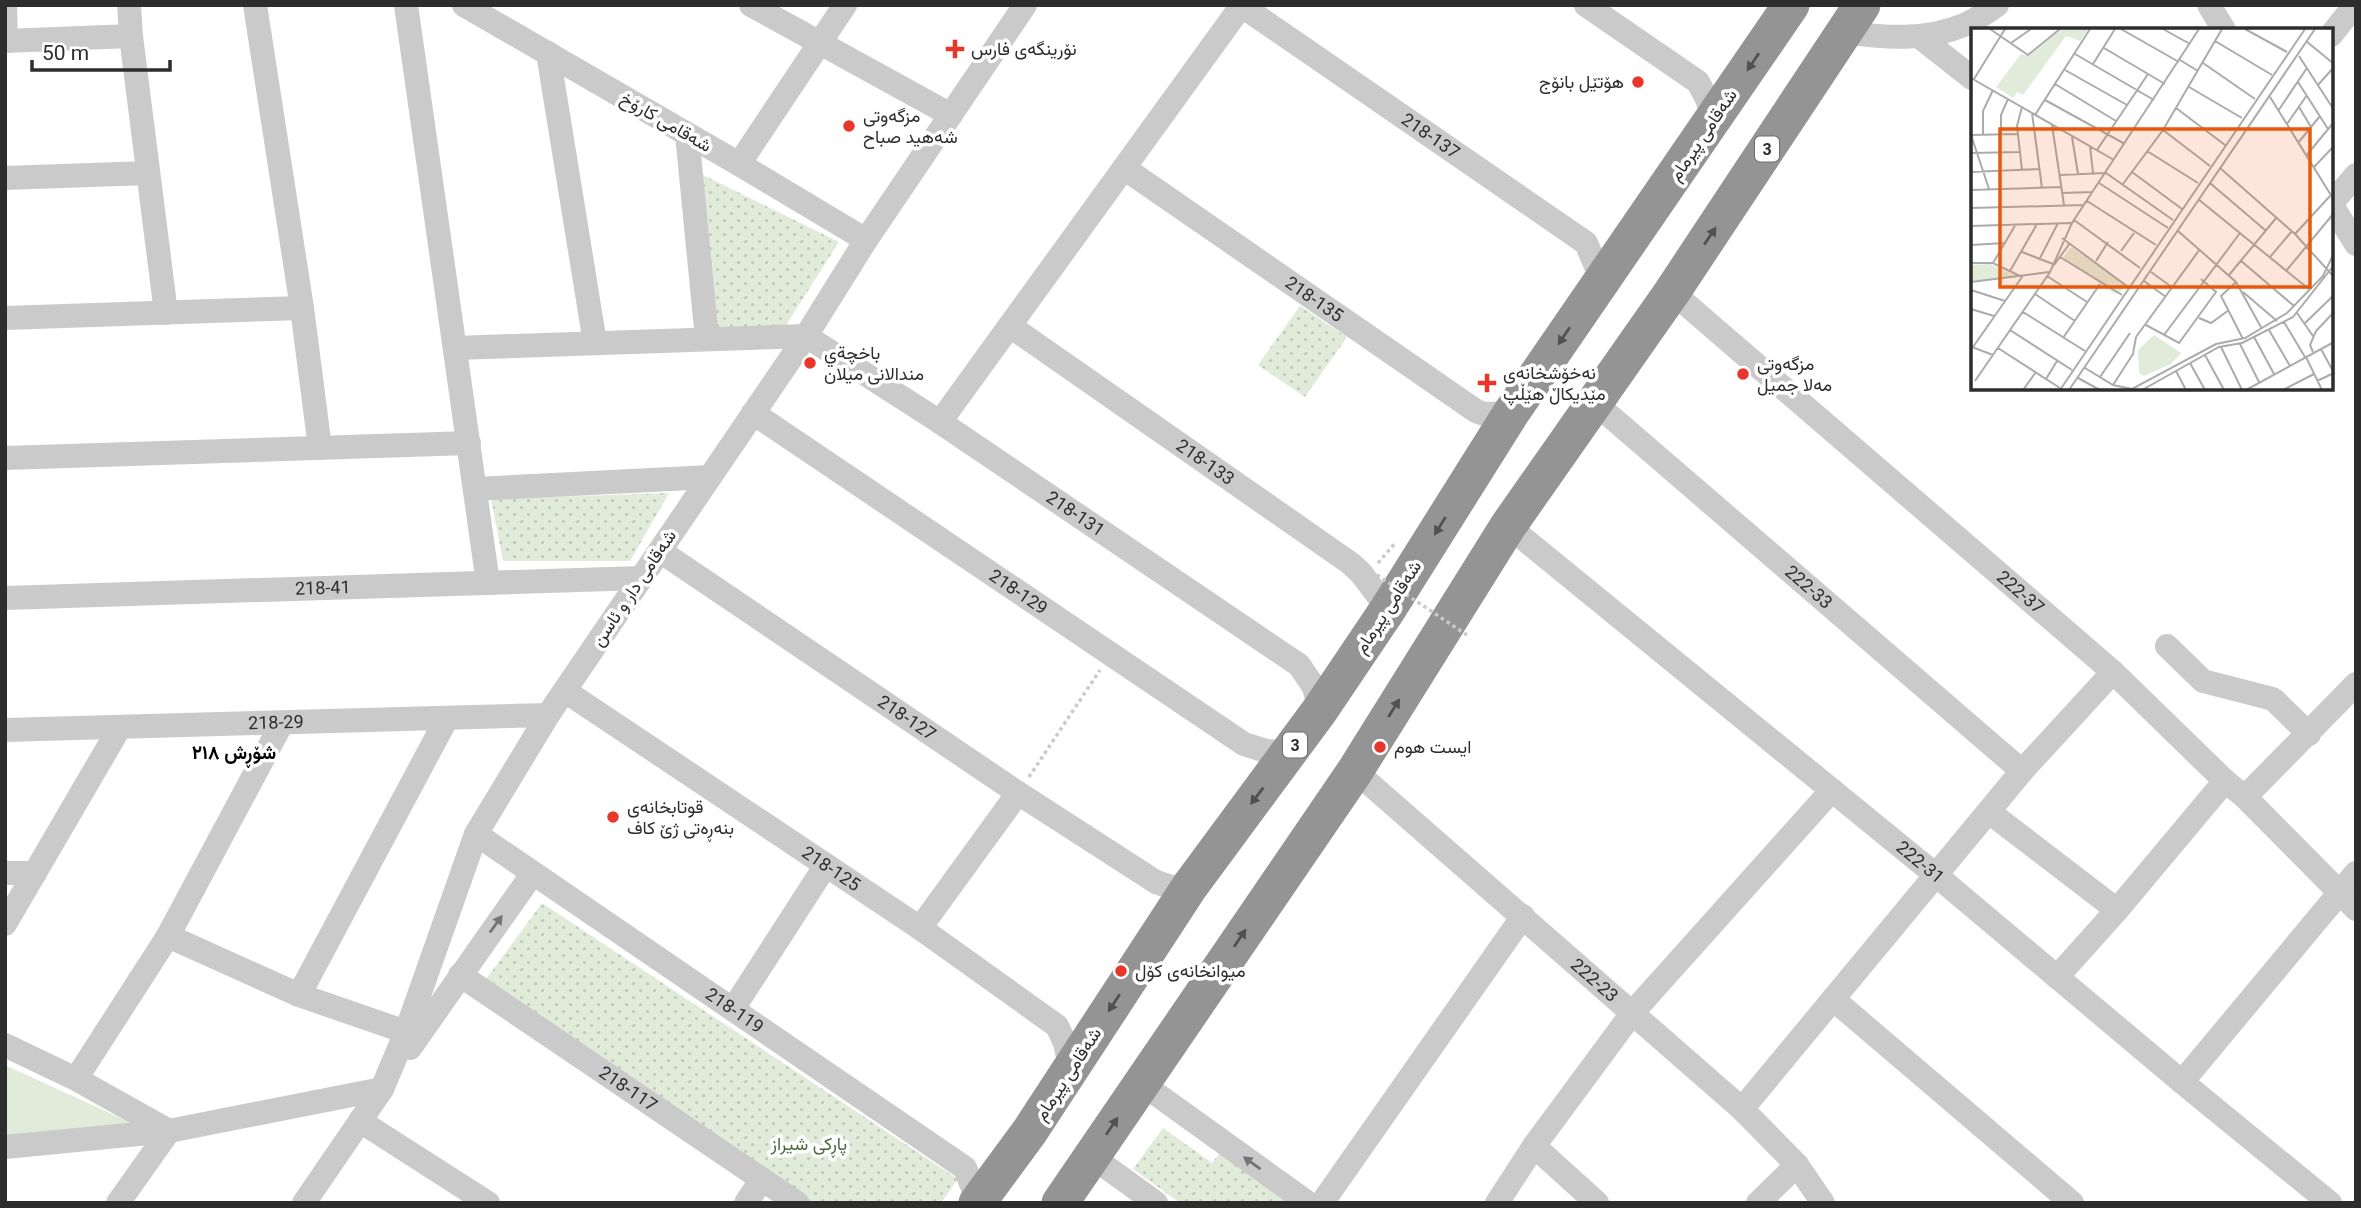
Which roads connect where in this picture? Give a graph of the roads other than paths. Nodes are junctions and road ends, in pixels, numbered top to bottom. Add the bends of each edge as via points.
1 (5, 5) edge
2 (129, 5) edge
3 (254, 5) edge
4 (406, 5) edge
5 (464, 5) edge
6 (751, 5) edge
7 (845, 5) edge
8 (1025, 5) edge
9 (1586, 5) edge
10 (1791, 5) edge
11 (1997, 5) edge
12 (2209, 5) edge
13 (2355, 5) edge
14 (1242, 6) edge
15 (1614, 13) edge
16 (1853, 19) edge
17 (2223, 28) edge
18 (2333, 32) edge
19 (131, 36) junction
20 (1920, 37) junction
21 (5, 41) edge
22 (820, 43) junction
23 (548, 54) junction
24 (1971, 77) edge
25 (951, 115) junction
26 (1714, 119) junction
27 (687, 134) junction
28 (739, 164) junction
29 (1124, 168) junction
30 (148, 173) junction
31 (2356, 175) edge
32 (5, 178) edge
33 (2333, 202) edge
34 (2333, 207) edge
35 (866, 240) junction
36 (2356, 244) edge
37 (1602, 279) junction
38 (1672, 292) junction
39 (302, 308) junction
40 (166, 313) junction
41 (5, 318) edge
42 (1010, 326) junction
43 (806, 336) junction
44 (707, 339) junction
45 (595, 343) junction
46 (455, 348) junction
47 (1595, 403) junction
48 (754, 413) junction
49 (1497, 415) junction
50 (940, 422) junction
51 (468, 443) junction
52 (320, 448) junction
53 (5, 458) edge
54 (1551, 464) junction
55 (710, 477) junction
56 (475, 489) junction
57 (1460, 493) junction
58 (1508, 526) junction
59 (660, 551) junction
60 (641, 578) junction
61 (488, 583) junction
62 (5, 598) edge
63 (1388, 609) junction
64 (2167, 646) dead end
65 (2113, 672) junction
66 (2356, 684) edge
67 (565, 691) junction
68 (1320, 710) junction
69 (548, 715) junction
70 (447, 718) junction
71 (282, 723) junction
72 (121, 727) junction
73 (5, 730) edge
74 (2309, 734) junction
75 (1290, 752) junction
76 (1355, 771) junction
77 (2022, 771) junction
78 (2225, 781) junction
79 (1832, 790) junction
80 (1018, 793) junction
81 (2245, 797) junction
82 (1989, 812) junction
83 (476, 834) junction
84 (826, 865) junction
85 (5, 873) edge
86 (35, 873) junction
87 (533, 873) junction
88 (2356, 873) edge
89 (1937, 876) junction
90 (1173, 884) junction
91 (2348, 901) edge
92 (2117, 910) junction
93 (1523, 916) junction
94 (5, 924) edge
95 (920, 928) junction
96 (168, 936) junction
97 (460, 975) junction
98 (2057, 977) junction
99 (299, 995) junction
100 (1833, 999) junction
101 (733, 1009) junction
102 (1633, 1012) junction
103 (407, 1032) junction
104 (5, 1045) edge
105 (1072, 1069) junction
106 (76, 1079) junction
107 (2182, 1082) junction
108 (1142, 1083) junction
109 (382, 1089) junction
110 (1742, 1109) junction
111 (360, 1121) junction
112 (169, 1131) junction
113 (1534, 1146) junction
114 (5, 1147) edge
115 (1091, 1156) junction
116 (1797, 1165) junction
117 (762, 1179) junction
118 (978, 1202) edge
119 (118, 1203) edge
120 (304, 1203) edge
121 (488, 1203) edge
122 (746, 1203) edge
123 (797, 1203) edge
124 (1060, 1203) edge
125 (1156, 1203) edge
126 (1308, 1203) edge
127 (1322, 1203) edge
128 (1497, 1203) edge
129 (1597, 1203) edge
130 (1758, 1203) edge
131 (1823, 1203) edge
132 (2072, 1203) edge
133 (2330, 1203) edge

1 - 21 street
2 - 19 street
3 - 39 street
4 - 46 street
5 - 23 street, شەقامی کارۆخ
6 - 22 street
7 - 22 street
8 - 25 street, شەقامی دار و ئاسن
9 - 15 street
10 -> 26 highway, شەقامی پیرمام / 3
11 - 20 street via 1963,25
12 - 17 street
13 - 18 street
14 - 29 street
14 - 37 street, 218-137 via 1586,243
15 - 26 street via 1698,82
16 - 20 street via 1875,37
38 -> 16 highway, 3
19 - 21 street
19 - 30 street
20 - 24 street
22 - 25 street
22 - 28 street
23 - 27 street, شەقامی کارۆخ
23 - 45 street
25 - 35 street, شەقامی دار و ئاسن
26 - 37 highway, شەقامی پیرمام / 3
27 - 28 street, شەقامی کارۆخ
27 - 44 street
28 - 35 street, شەقامی کارۆخ
29 - 42 street
29 - 49 street, 218-135
30 - 32 street
30 - 40 street
31 - 33 street
34 - 36 street
35 - 43 street, شەقامی دار و ئاسن
37 -> 49 highway, شەقامی پیرمام / 3
38 - 47 highway, 3
38 - 65 street, 222-37
39 - 40 street
39 - 52 street
40 - 41 street
42 - 50 street
42 - 63 street, 218-133 via 1350,562
43 - 44 street
43 - 48 street, شەقامی دار و ئاسن
43 - 50 street, 218-131
44 - 45 street
45 - 46 street
46 - 51 street
47 - 54 highway, 3
47 - 77 street, 222-33
48 - 55 street, شەقامی دار و ئاسن
48 - 75 street, 218-129 via 1244,744
49 - 54 highway via 1522,460
49 - 57 highway, شەقامی پیرمام / 3
50 - 68 street, 218-131 via 1299,664 1314,687
51 - 52 street
51 - 56 street
52 - 53 street
54 - 58 highway, 3
55 - 56 street
55 - 59 street, شەقامی دار و ئاسن
56 - 61 street
57 - 58 highway via 1488,492 1500,500
57 -> 63 highway, شەقامی پیرمام / 3
76 -> 58 highway, 3
58 - 79 street, 222-31
59 - 60 street, شەقامی دار و ئاسن
59 - 80 street, 218-127
60 - 61 street, 218-41
60 - 67 street, شەقامی دار و ئاسن
61 - 62 street, 218-41
63 - 68 highway, شەقامی پیرمام / 3
64 - 74 street via 2203,681 2273,699
65 - 77 street
65 - 78 street, 222-37
66 - 74 street
67 - 69 street, شەقامی دار و ئاسن
67 - 84 street, 218-125
68 - 75 highway, شەقامی پیرمام / 3
69 - 70 street, 218-29
69 - 83 street, شەقامی دار و ئاسن
70 - 71 street, 218-29
70 - 99 street
71 - 72 street, 218-29
71 - 96 street
72 - 73 street, 218-29
72 - 86 street
74 - 81 street
75 -> 90 highway, شەقامی پیرمام / 3
76 - 93 street, 222-23
108 -> 76 highway, 3
77 - 82 street
78 - 81 street, 222-37
78 - 92 street
79 - 89 street, 222-31
79 - 102 street
80 - 90 street, 218-127
80 - 95 street
81 - 91 street, 222-37
82 - 89 street
82 - 92 street
83 - 87 street, 218-119
83 - 103 street, شەقامی دار و ئاسن
84 - 95 street, 218-125
84 - 101 street
85 - 86 street
86 - 94 street
97 -> 87 street
87 - 101 street, 218-119
88 - 91 street
89 - 98 street, 222-31
89 - 100 street
90 -> 105 highway, شەقامی پیرمام / 3
91 - 107 street
92 - 98 street
93 - 102 street, 222-23
93 - 127 street
95 - 105 street, 218-125 via 1057,1026
96 - 99 street
96 - 106 street
97 - 109 street
97 - 117 street, 218-117
98 - 107 street, 222-31
99 - 103 street
100 - 110 street
100 - 132 street
101 - 118 street, 218-119 via 965,1168
102 - 110 street, 222-23
102 - 113 street
103 - 109 street, شەقامی دار و ئاسن
104 - 106 street
105 - 118 highway, شەقامی پیرمام / 3
106 - 112 street
107 - 133 street, 222-31
115 -> 108 highway, 3
126 -> 108 street
109 - 111 street, شەقامی دار و ئاسن
109 - 112 street
110 - 116 street, 222-23
111 - 120 street, شەقامی دار و ئاسن
111 - 121 street
112 - 114 street
112 - 119 street
113 - 128 street
113 - 129 street
115 - 124 highway, 3
115 - 125 street
116 - 130 street
116 - 131 street, 222-23
117 - 122 street
117 - 123 street, 218-117

